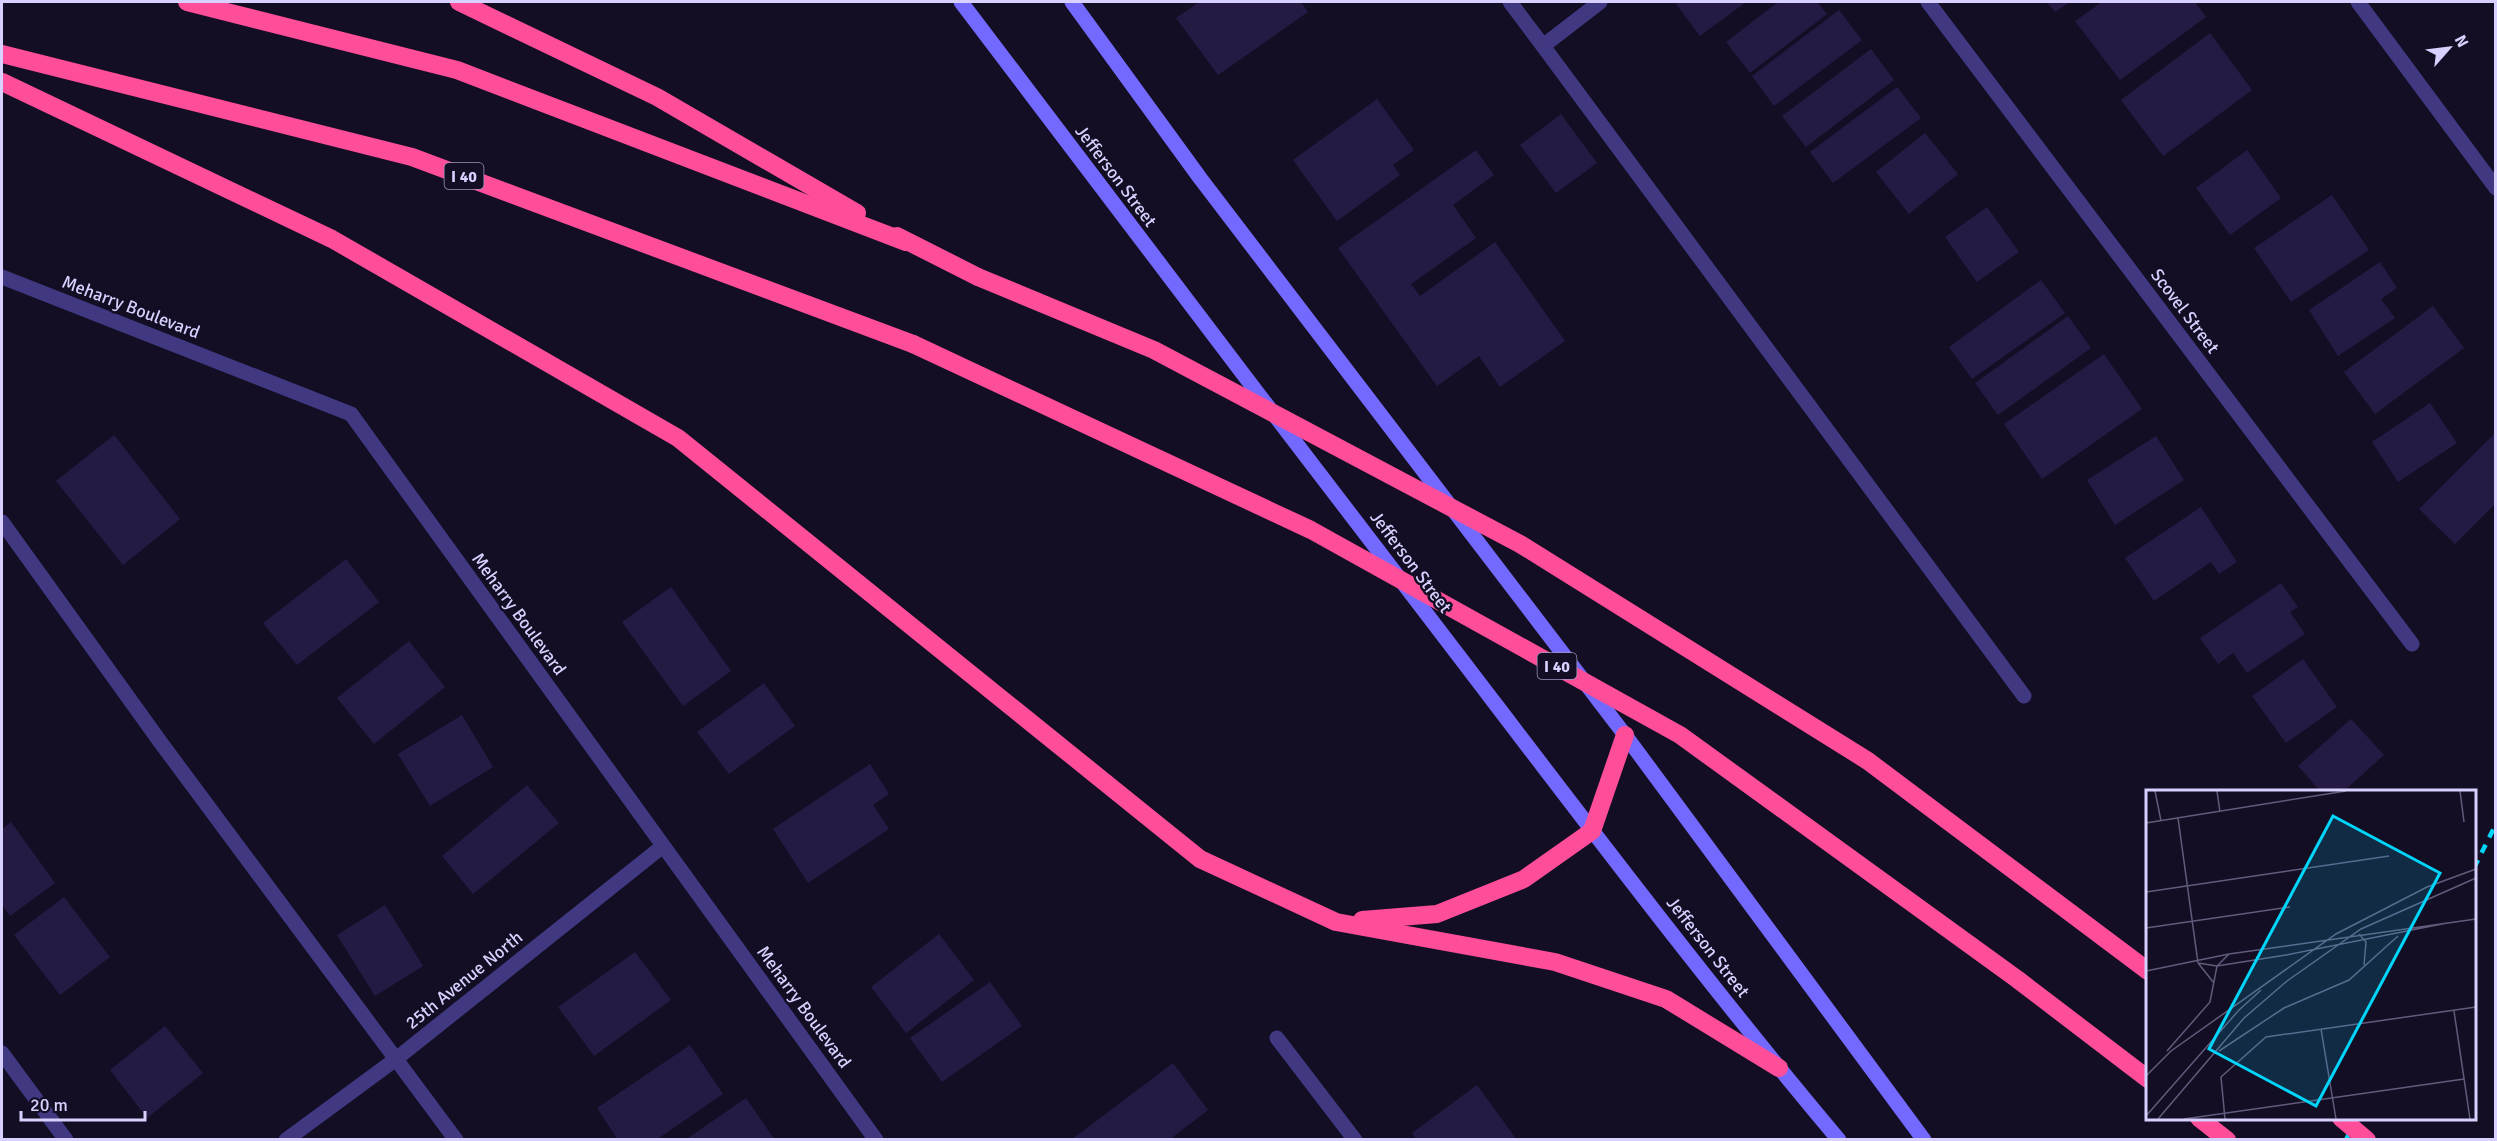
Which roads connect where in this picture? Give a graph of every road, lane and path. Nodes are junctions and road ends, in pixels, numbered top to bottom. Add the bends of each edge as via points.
1 (188, 2) edge
2 (459, 2) edge
3 (961, 2) edge
4 (1072, 2) edge
5 (1510, 2) edge
6 (1600, 2) edge
7 (1928, 2) edge
8 (2358, 2) edge
9 (1543, 46) junction
10 (2, 54) edge
11 (2, 82) edge
12 (2496, 188) edge
13 (906, 242) junction
14 (2, 277) edge
15 (2, 522) edge
16 (2412, 644) dead end
17 (2024, 696) dead end
18 (1625, 735) junction
19 (1592, 831) junction
20 (663, 846) junction
21 (1336, 922) junction
22 (2146, 969) edge
23 (1276, 1038) dead end
24 (2, 1053) edge
25 (396, 1059) junction
26 (1779, 1068) junction
27 (2146, 1077) edge
28 (2200, 1120) edge
29 (2342, 1120) edge
30 (66, 1140) edge
31 (286, 1140) edge
32 (456, 1140) edge
33 (876, 1140) edge
34 (1355, 1140) edge
35 (1839, 1140) edge
36 (1924, 1140) edge
37 (2227, 1140) edge
38 (2367, 1140) edge

1 - 13 highway via 457,69
2 - 13 highway via 657,97
3 - 19 main road, Jefferson Street
4 - 18 main road via 1200,178
5 - 9 street
6 - 9 street
7 - 16 street, Scovel Street
8 - 12 street
9 - 17 street
10 - 27 highway, I 40, bridge via 412,157 913,344 1311,530 1680,735
11 - 21 highway via 332,239 678,438 1200,860
13 - 22 highway, bridge via 978,277 1154,350 1520,544 1868,760
14 - 20 street, Meharry Boulevard via 351,414
15 - 25 street
18 - 19 highway
18 - 36 main road
19 - 21 highway via 1524,879 1437,914
19 - 26 main road, Jefferson Street
20 - 25 street, 25th Avenue North
20 - 33 street, Meharry Boulevard
21 - 26 highway via 1555,962 1656,995
23 - 34 street
24 - 30 street
25 - 31 street, 25th Avenue North
25 - 32 street
26 - 35 main road, Jefferson Street
28 - 37 highway
29 - 38 highway, bridge

